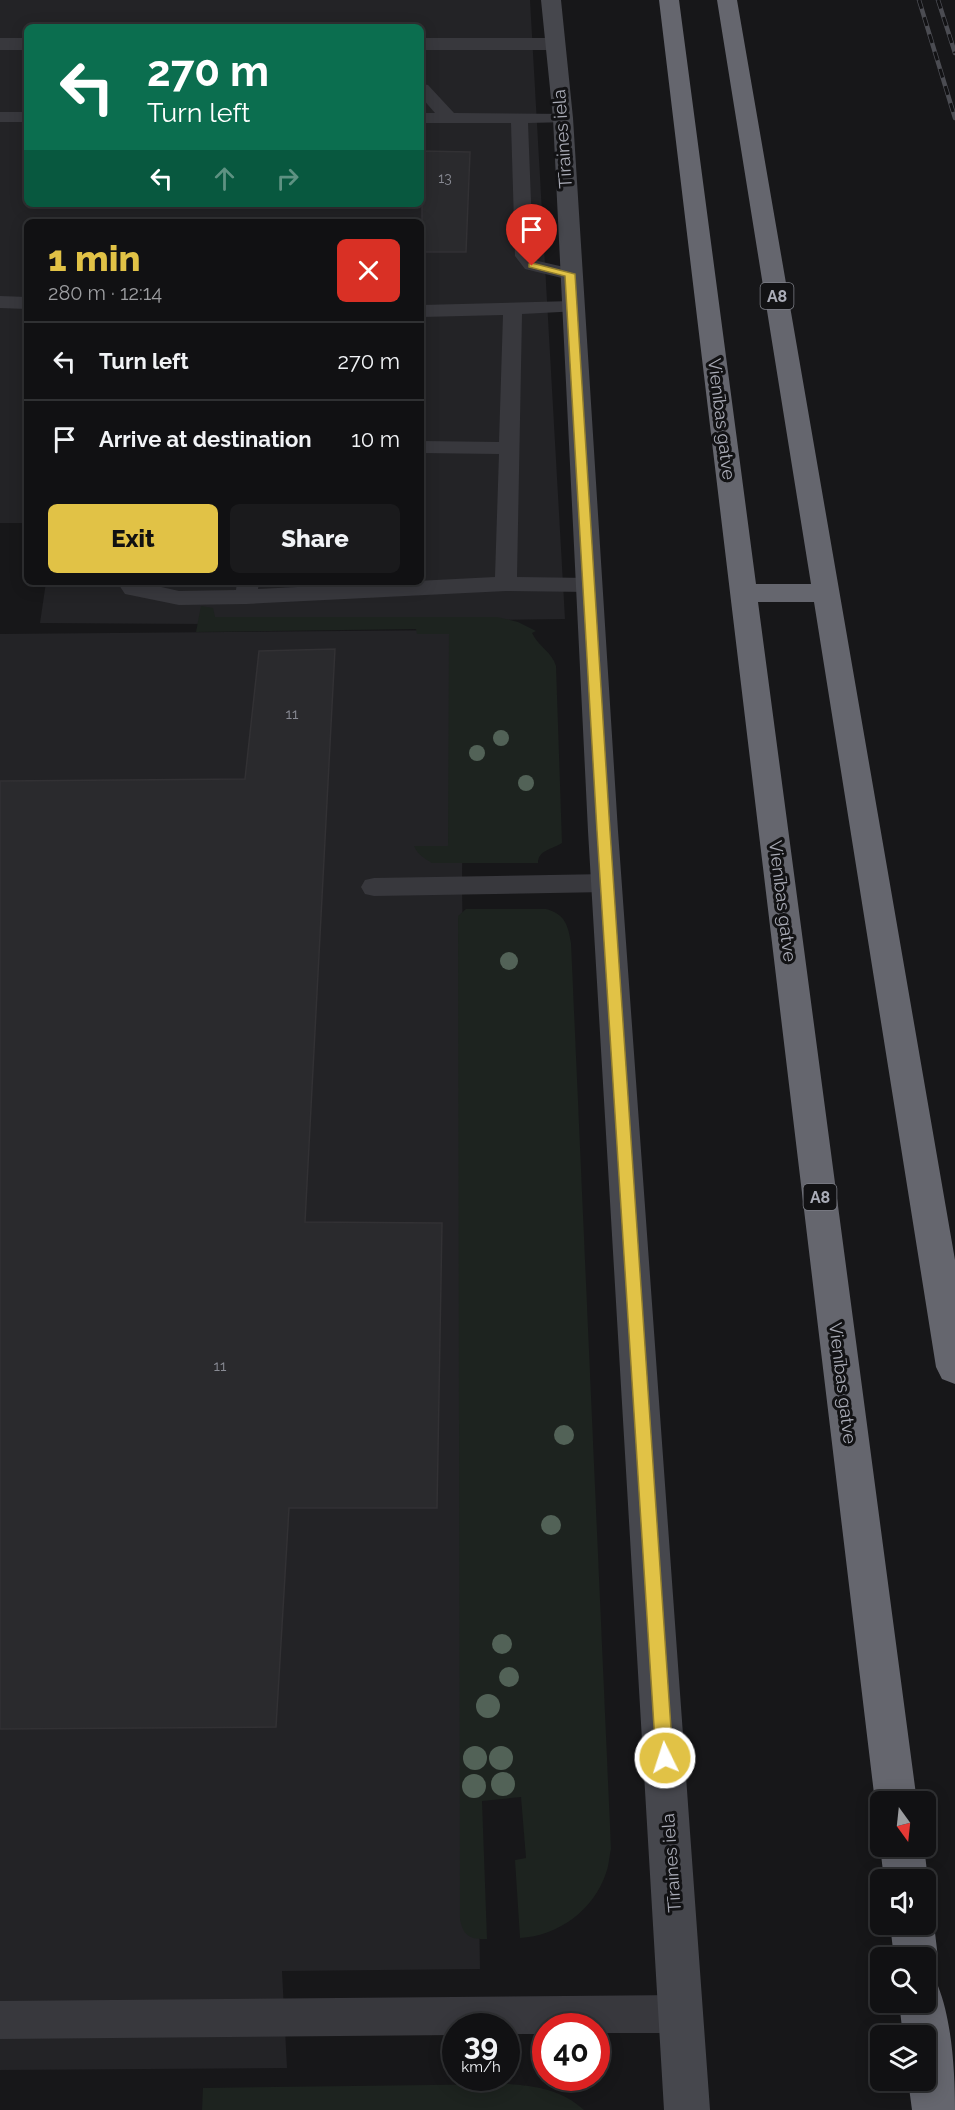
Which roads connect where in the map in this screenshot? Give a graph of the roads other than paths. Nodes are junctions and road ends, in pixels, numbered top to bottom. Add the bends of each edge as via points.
1 (550, 0) edge
2 (669, 0) edge
3 (728, 0) edge
4 (24, 44) edge
5 (424, 44) edge
6 (554, 44) junction
7 (0, 45) edge
8 (424, 91) edge
9 (0, 117) edge
10 (24, 117) edge
11 (424, 118) edge
12 (519, 118) junction
13 (563, 118) junction
14 (450, 119) junction
15 (570, 274) junction
16 (0, 302) edge
17 (24, 303) edge
18 (572, 307) junction
19 (513, 309) junction
20 (424, 311) edge
21 (424, 447) edge
22 (510, 448) junction
23 (506, 584) junction
24 (130, 585) edge
25 (590, 585) junction
26 (247, 590) edge
27 (744, 593) junction
28 (826, 593) junction
29 (607, 883) junction
30 (374, 887) dead end
31 (955, 1368) edge
32 (895, 1791) edge
33 (923, 2013) edge
34 (681, 2014) junction
35 (0, 2020) edge
36 (687, 2110) edge
37 (935, 2110) edge

1 - 6 street, Tīraines iela
2 - 27 highway, Vienības gatve / A8
3 - 28 highway, A8
4 - 7 street
5 - 6 street
6 - 13 street, Tīraines iela
8 - 14 lane
9 - 10 lane
11 - 14 lane
12 - 13 lane
12 - 14 lane
12 - 15 lane via 524,256 532,266
13 - 15 street, Tīraines iela
15 - 18 street, Tīraines iela
16 - 17 lane
18 - 19 lane
18 - 25 street, Tīraines iela
19 - 20 lane
19 - 22 lane
21 - 22 lane
22 - 23 lane
23 - 25 lane
23 - 26 lane
24 - 26 lane via 133,589 179,598
25 - 29 street, Tīraines iela
27 - 28 highway
27 - 32 highway, Vienības gatve / A8
28 - 31 highway, A8
29 - 30 lane
29 - 34 street, Tīraines iela
33 - 37 highway
34 - 35 lane
34 - 36 street, Tīraines iela

